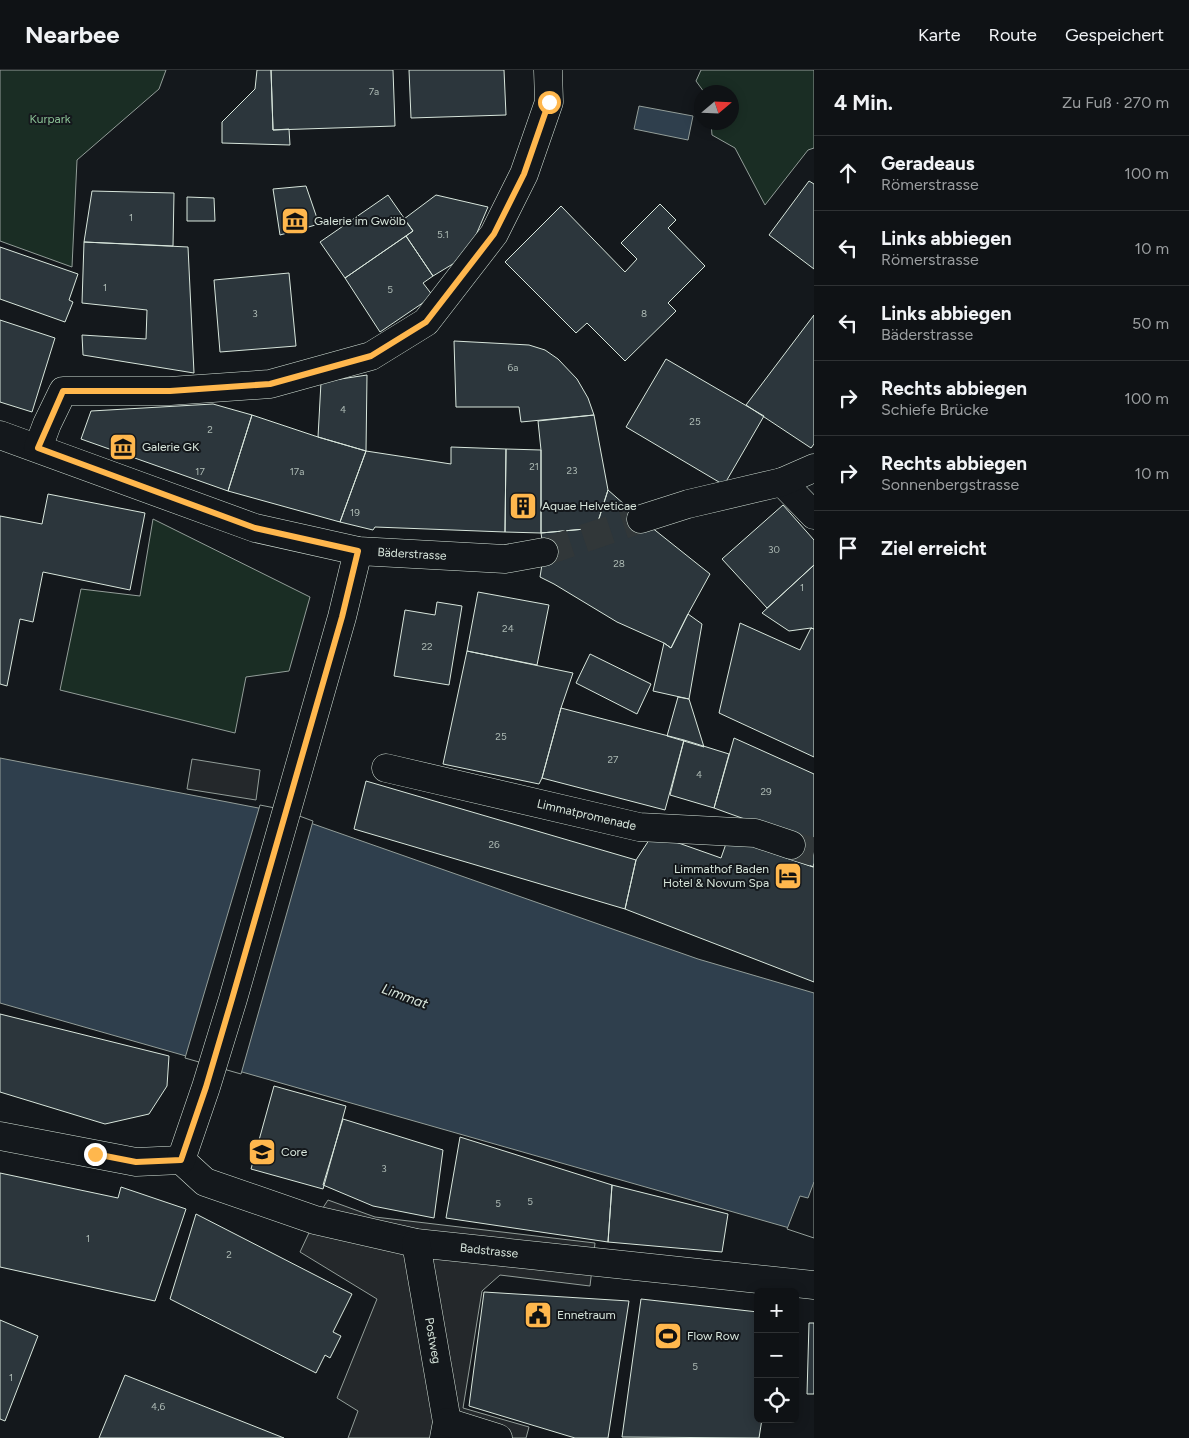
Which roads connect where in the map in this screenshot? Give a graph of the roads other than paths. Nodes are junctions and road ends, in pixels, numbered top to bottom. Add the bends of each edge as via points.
1 (548, 70) edge
2 (0, 435) edge
3 (38, 448) junction
4 (814, 468) edge
5 (782, 482) junction
6 (814, 515) edge
7 (641, 519) tunnel mouth
8 (358, 551) junction
9 (544, 552) tunnel mouth
10 (386, 768) dead end
11 (791, 844) tunnel mouth
12 (0, 1136) edge
13 (181, 1160) junction
14 (416, 1244) junction
15 (814, 1285) edge
16 (445, 1430) edge
17 (498, 1438) edge

1 - 3 street via 549,102 524,174 494,234 426,322 371,356 270,384 170,391 63,391
2 - 3 street, Bäderstrasse
3 - 8 street, Bäderstrasse via 255,528
4 - 5 street
5 - 6 street
5 - 7 street via 688,504
8 - 9 street, Bäderstrasse via 505,559
8 - 13 street via 342,617 206,1087
10 - 11 street, Limmatpromenade via 639,827 755,833
12 - 13 street via 136,1162
13 - 14 street, Badstrasse via 205,1182 314,1220
14 - 15 street, Badstrasse
14 - 16 street, Postweg
16 - 17 street

